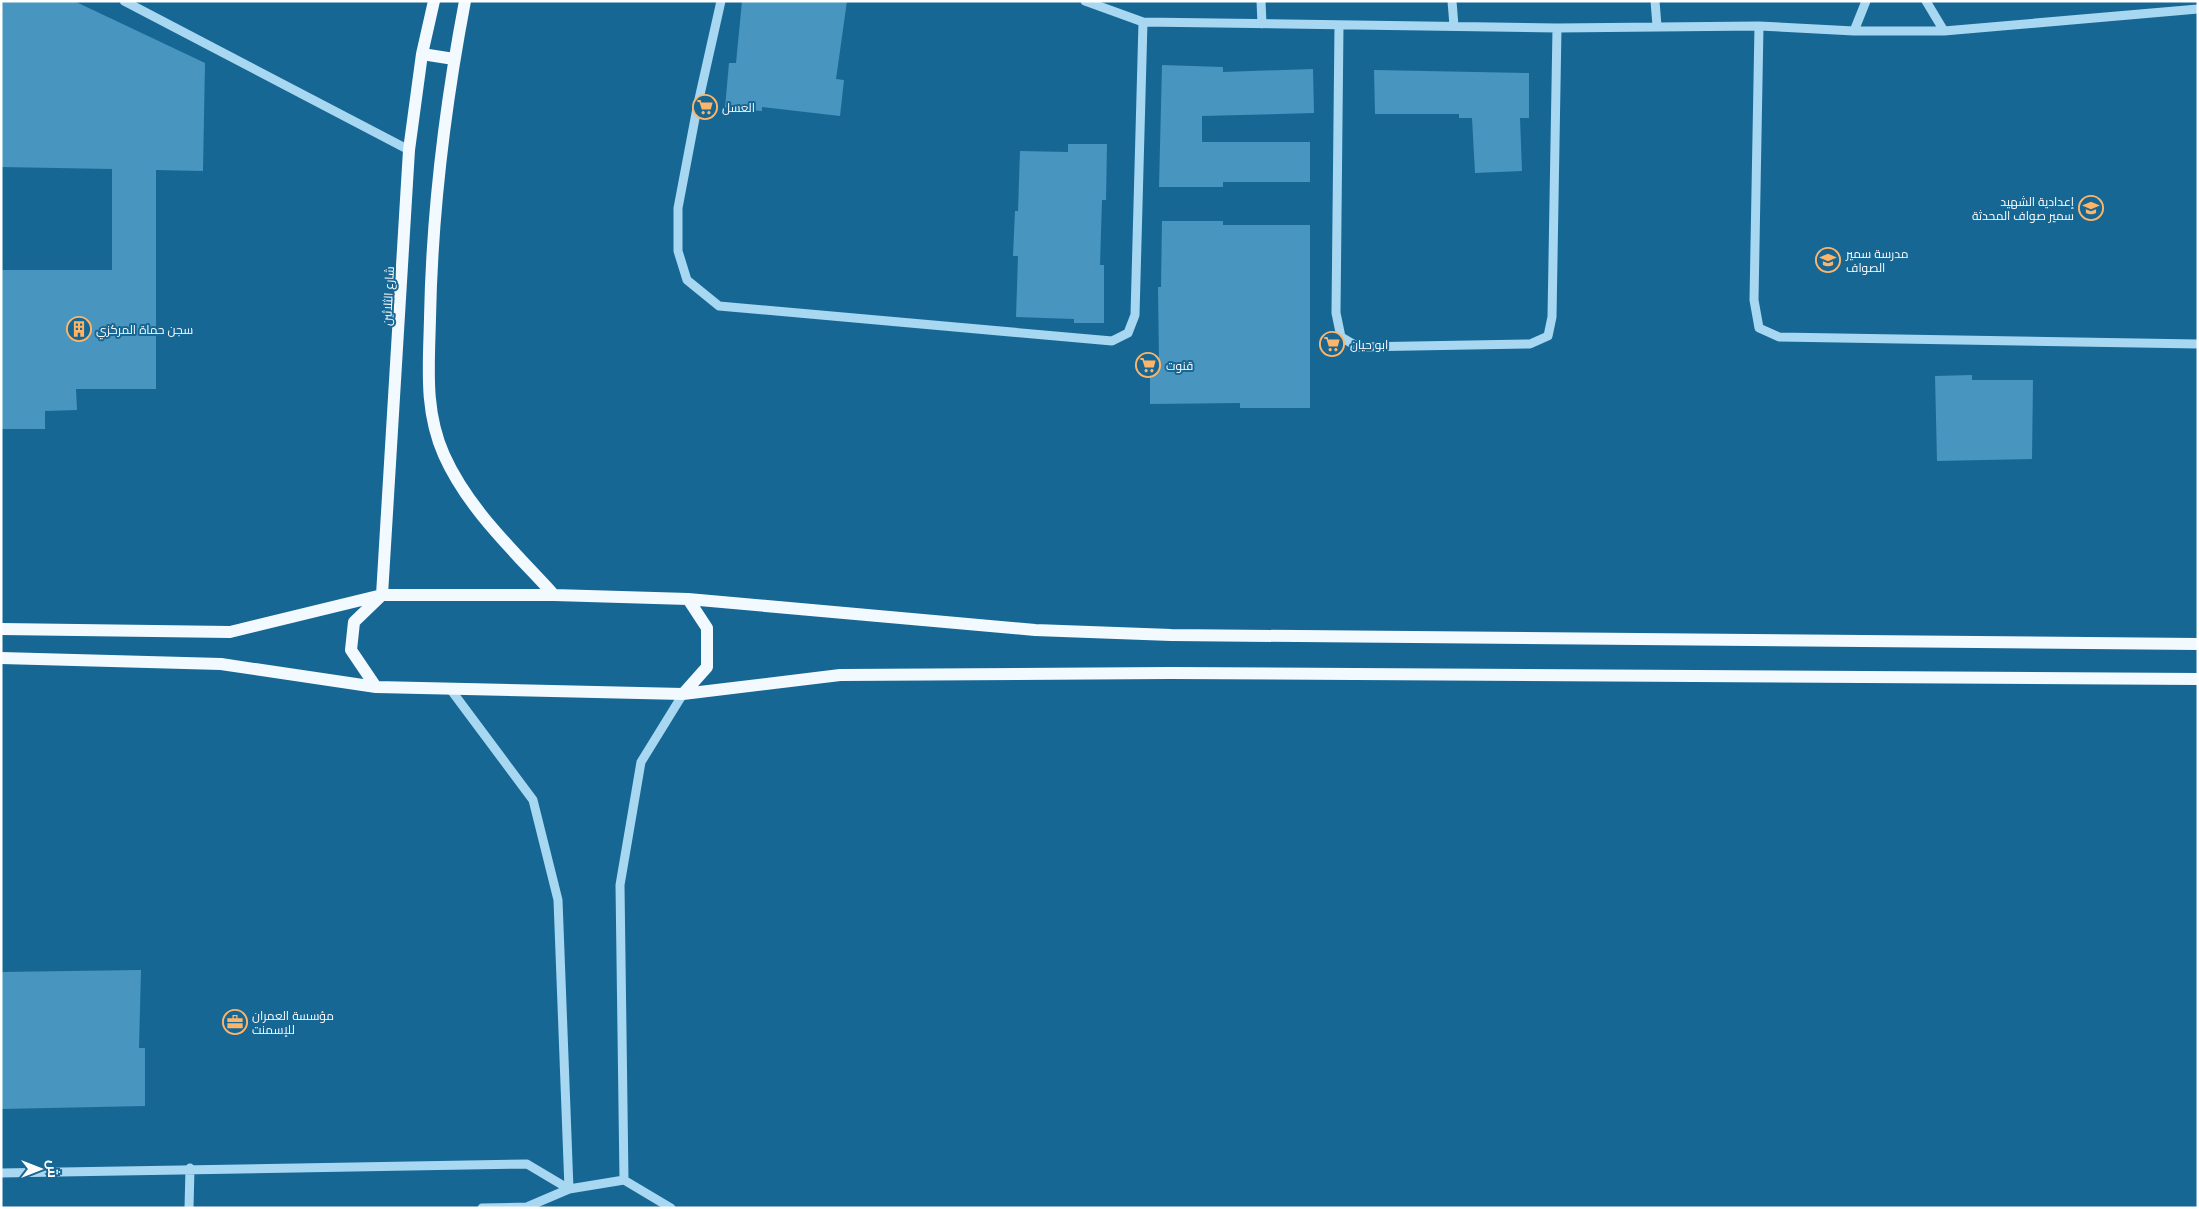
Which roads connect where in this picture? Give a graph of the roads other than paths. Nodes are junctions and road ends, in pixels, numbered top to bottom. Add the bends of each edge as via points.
1 (124, 1) edge
2 (434, 1) edge
3 (465, 1) edge
4 (721, 1) edge
5 (1085, 1) edge
6 (1261, 1) edge
7 (1452, 1) edge
8 (1655, 1) edge
9 (1866, 1) edge
10 (1926, 1) edge
11 (2198, 8) edge
12 (1143, 22) junction
13 (1262, 24) junction
14 (1339, 25) junction
15 (1454, 26) junction
16 (1657, 26) junction
17 (1759, 26) junction
18 (1557, 28) junction
19 (1854, 31) junction
20 (1944, 31) junction
21 (422, 54) junction
22 (454, 59) junction
23 (409, 150) junction
24 (2198, 344) edge
25 (382, 595) junction
26 (554, 595) junction
27 (688, 599) junction
28 (1, 629) edge
29 (2198, 644) edge
30 (1, 658) edge
31 (2198, 679) edge
32 (376, 688) junction
33 (451, 690) junction
34 (683, 694) junction
35 (190, 1168) junction
36 (1, 1173) edge
37 (624, 1180) junction
38 (569, 1188) junction
39 (189, 1208) edge
40 (482, 1208) edge
41 (671, 1208) edge

1 - 23 street
2 - 21 main road, شارع الثلاثين
3 - 22 main road
4 - 12 street via 678,208 678,252 687,280 719,306 1112,341 1128,333 1135,315
5 - 12 street
6 - 13 street
7 - 15 street
8 - 16 street
9 - 19 street
10 - 20 street
11 - 20 street
12 - 13 street
13 - 14 street
14 - 15 street
14 - 18 street via 1336,313 1341,337 1358,346 1530,344 1548,336 1552,317
15 - 18 street
16 - 17 street
16 - 18 street
17 - 19 street
17 - 24 street via 1754,300 1759,328 1779,337
19 - 20 street
21 - 22 main road
21 - 23 main road, شارع الثلاثين
22 - 26 main road via 440,152 430,293 429,403 444,456 460,485 484,517
23 - 25 main road, شارع الثلاثين
25 - 26 main road
25 - 28 main road via 230,632
25 - 32 main road via 354,622 352,650
26 - 27 main road
27 - 29 main road via 1035,630 1171,635
27 - 34 main road via 707,628 707,667
30 - 32 main road via 220,664
31 - 34 main road via 1180,673 850,675
32 - 33 main road
33 - 34 main road
33 - 38 street via 533,800 558,900
34 - 37 street via 641,762 620,885
35 - 36 street
35 - 38 street via 527,1164
35 - 39 street
37 - 38 street
37 - 41 street
38 - 40 street via 527,1207

